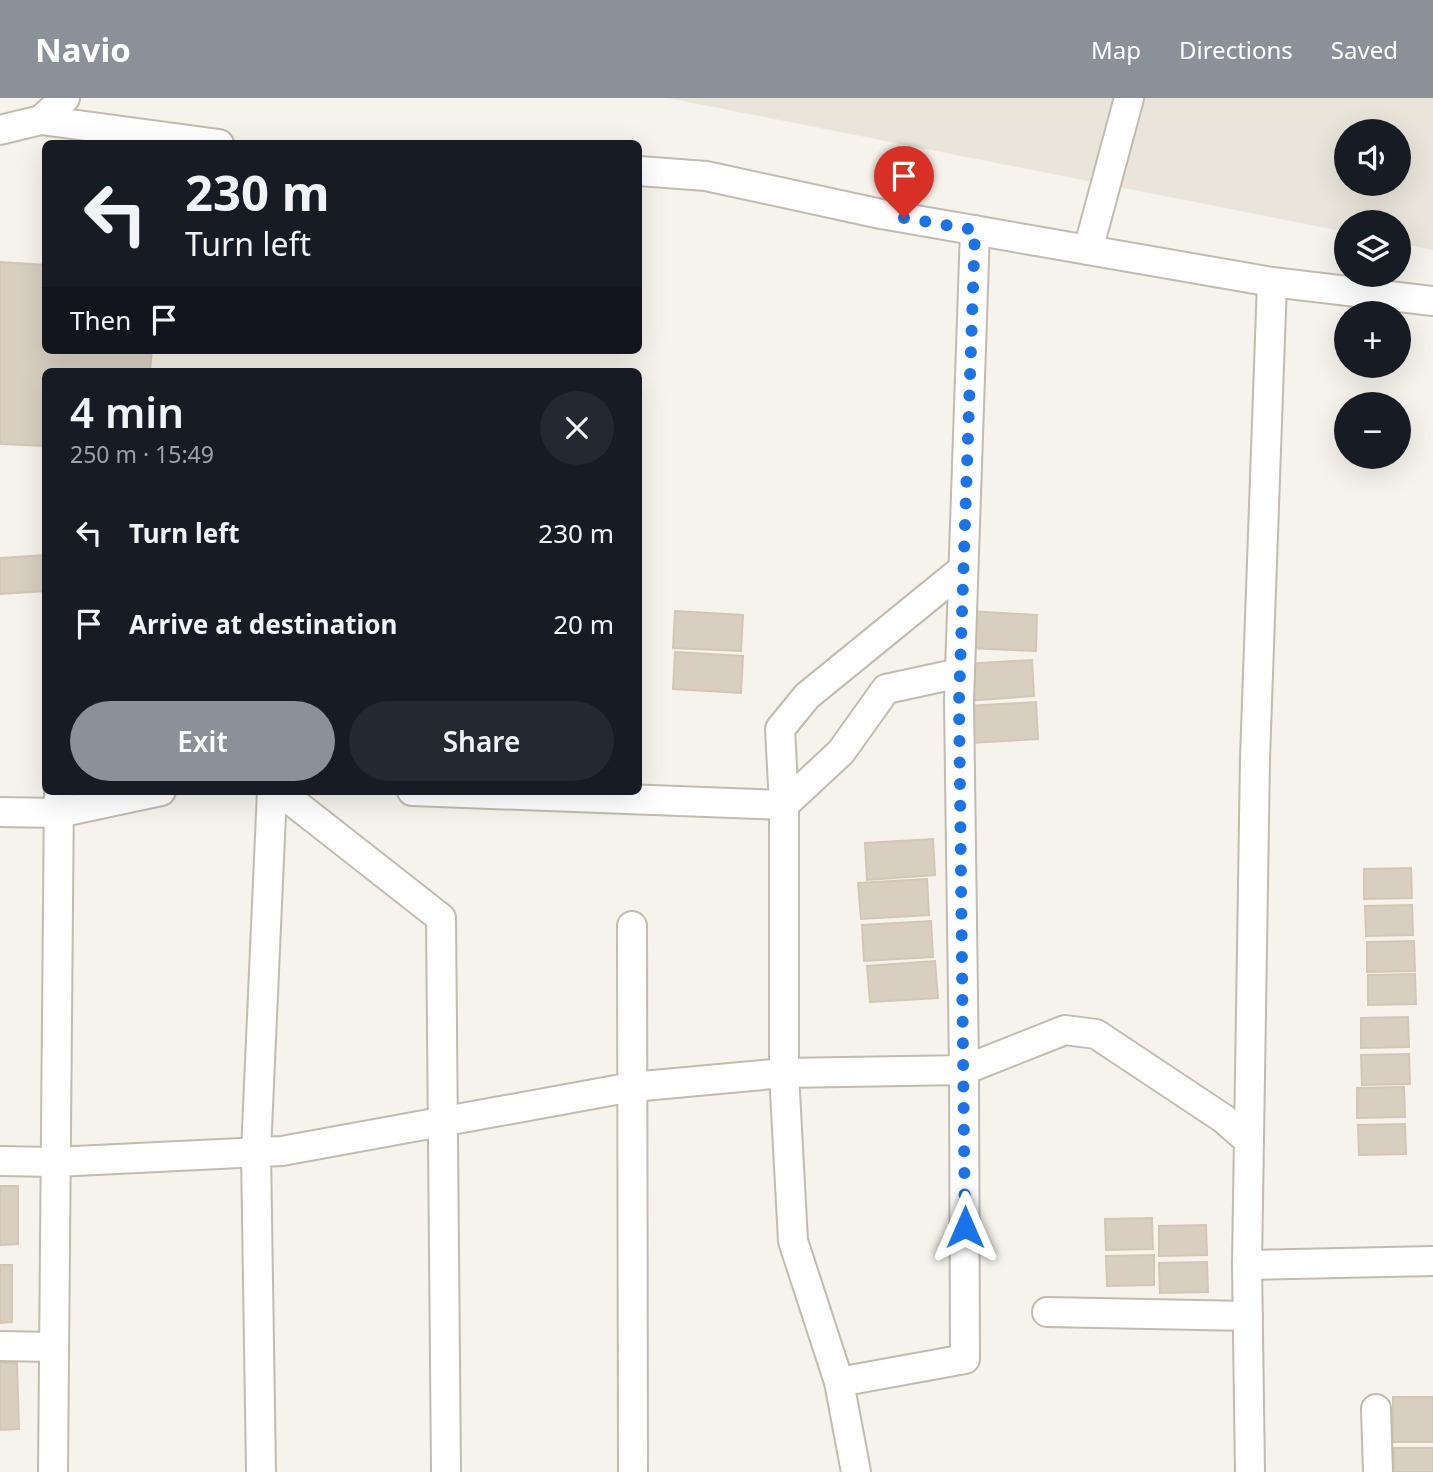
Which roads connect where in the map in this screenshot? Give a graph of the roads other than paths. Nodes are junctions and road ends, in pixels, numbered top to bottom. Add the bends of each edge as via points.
1 (65, 98) edge
2 (1129, 98) edge
3 (41, 120) junction
4 (0, 130) edge
5 (189, 140) edge
6 (642, 171) edge
7 (975, 230) junction
8 (1088, 250) junction
9 (1272, 282) junction
10 (1433, 301) edge
11 (963, 569) junction
12 (862, 653) junction
13 (960, 673) junction
14 (886, 689) junction
15 (124, 795) edge
16 (272, 795) edge
17 (284, 795) edge
18 (518, 795) edge
19 (59, 802) edge
20 (783, 805) junction
21 (0, 812) edge
22 (632, 926) dead end
23 (964, 1070) junction
24 (785, 1073) junction
25 (632, 1087) junction
26 (442, 1122) junction
27 (1249, 1141) junction
28 (256, 1152) junction
29 (0, 1160) edge
30 (55, 1162) junction
31 (1433, 1261) edge
32 (1247, 1265) junction
33 (1047, 1311) dead end
34 (1248, 1316) junction
35 (0, 1346) edge
36 (54, 1347) junction
37 (839, 1382) junction
38 (1376, 1409) dead end
39 (53, 1472) edge
40 (261, 1472) edge
41 (446, 1472) edge
42 (633, 1472) edge
43 (856, 1472) edge
44 (1250, 1472) edge
45 (1378, 1472) edge

1 - 3 street
2 - 8 street
3 - 4 street
3 - 5 street
6 - 7 street via 706,176
7 - 8 street
7 - 11 street
8 - 9 street
9 - 10 street
9 - 27 street via 1255,745
11 - 12 street
11 - 13 street
12 - 14 street
12 - 20 street via 807,696 780,729
13 - 14 street
13 - 23 street
14 - 20 street via 841,752
15 - 19 street
16 - 28 street
17 - 26 street via 441,918
18 - 20 street
19 - 21 street
19 - 30 street
20 - 24 street
22 - 25 street
23 - 24 street
23 - 27 street via 1065,1030 1089,1032 1224,1119
23 - 37 street via 965,1359
24 - 25 street
24 - 37 street via 793,1241
25 - 26 street
25 - 42 street
26 - 28 street
26 - 41 street
27 - 32 street
28 - 30 street
28 - 40 street
29 - 30 street
30 - 36 street
31 - 32 street
32 - 34 street
33 - 34 street
34 - 44 street
35 - 36 street
36 - 39 street
37 - 43 street
38 - 45 street

